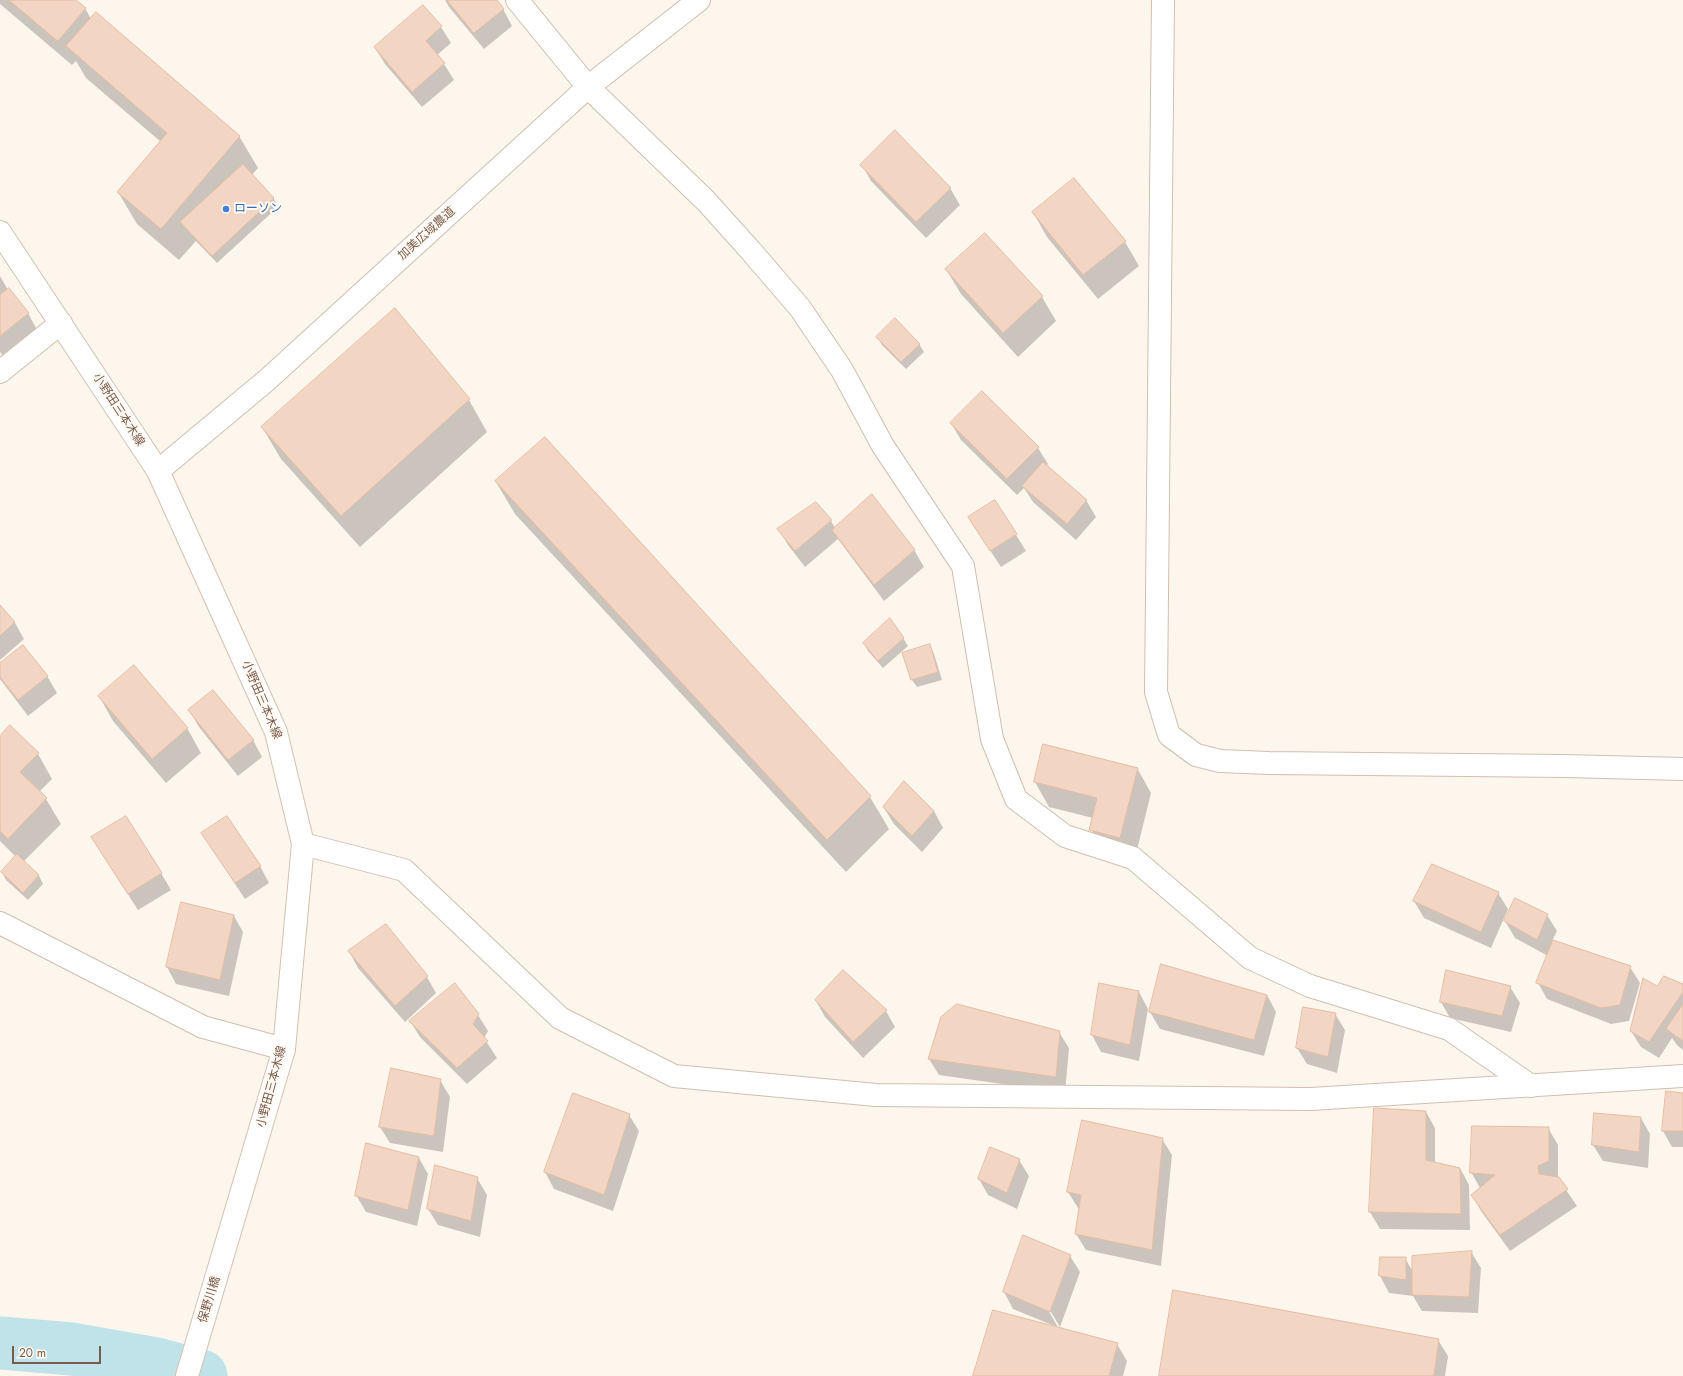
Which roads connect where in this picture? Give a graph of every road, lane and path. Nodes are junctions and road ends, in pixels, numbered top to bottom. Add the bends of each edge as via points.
1 (517, 0) edge
2 (699, 0) edge
3 (1163, 0) edge
4 (588, 87) junction
5 (0, 232) edge
6 (61, 322) junction
7 (0, 372) edge
8 (158, 471) junction
9 (1683, 769) edge
10 (303, 844) junction
11 (0, 922) edge
12 (284, 1049) junction
13 (1683, 1076) edge
14 (1531, 1086) junction
15 (234, 1223) joint
16 (187, 1376) edge

1 - 4 street
2 - 4 street, 加美広域農道
3 - 9 street via 1156,692 1169,735 1196,754 1220,761
4 - 8 street, 加美広域農道 via 267,380
4 - 14 street via 706,201 800,308 842,370 883,446 963,566 992,739 1016,799 1065,836 1133,858 1250,958 1310,986 1449,1029
5 - 6 street, 小野田三本木線
6 - 7 street
6 - 8 street, 小野田三本木線
8 - 10 street, 小野田三本木線 via 276,732
10 - 12 street, 小野田三本木線
10 - 14 street via 404,870 560,1018 674,1076 876,1095 1311,1099
11 - 12 street via 203,1027
12 - 15 street, 小野田三本木線
13 - 14 street
15 - 16 street, 保野川橋

